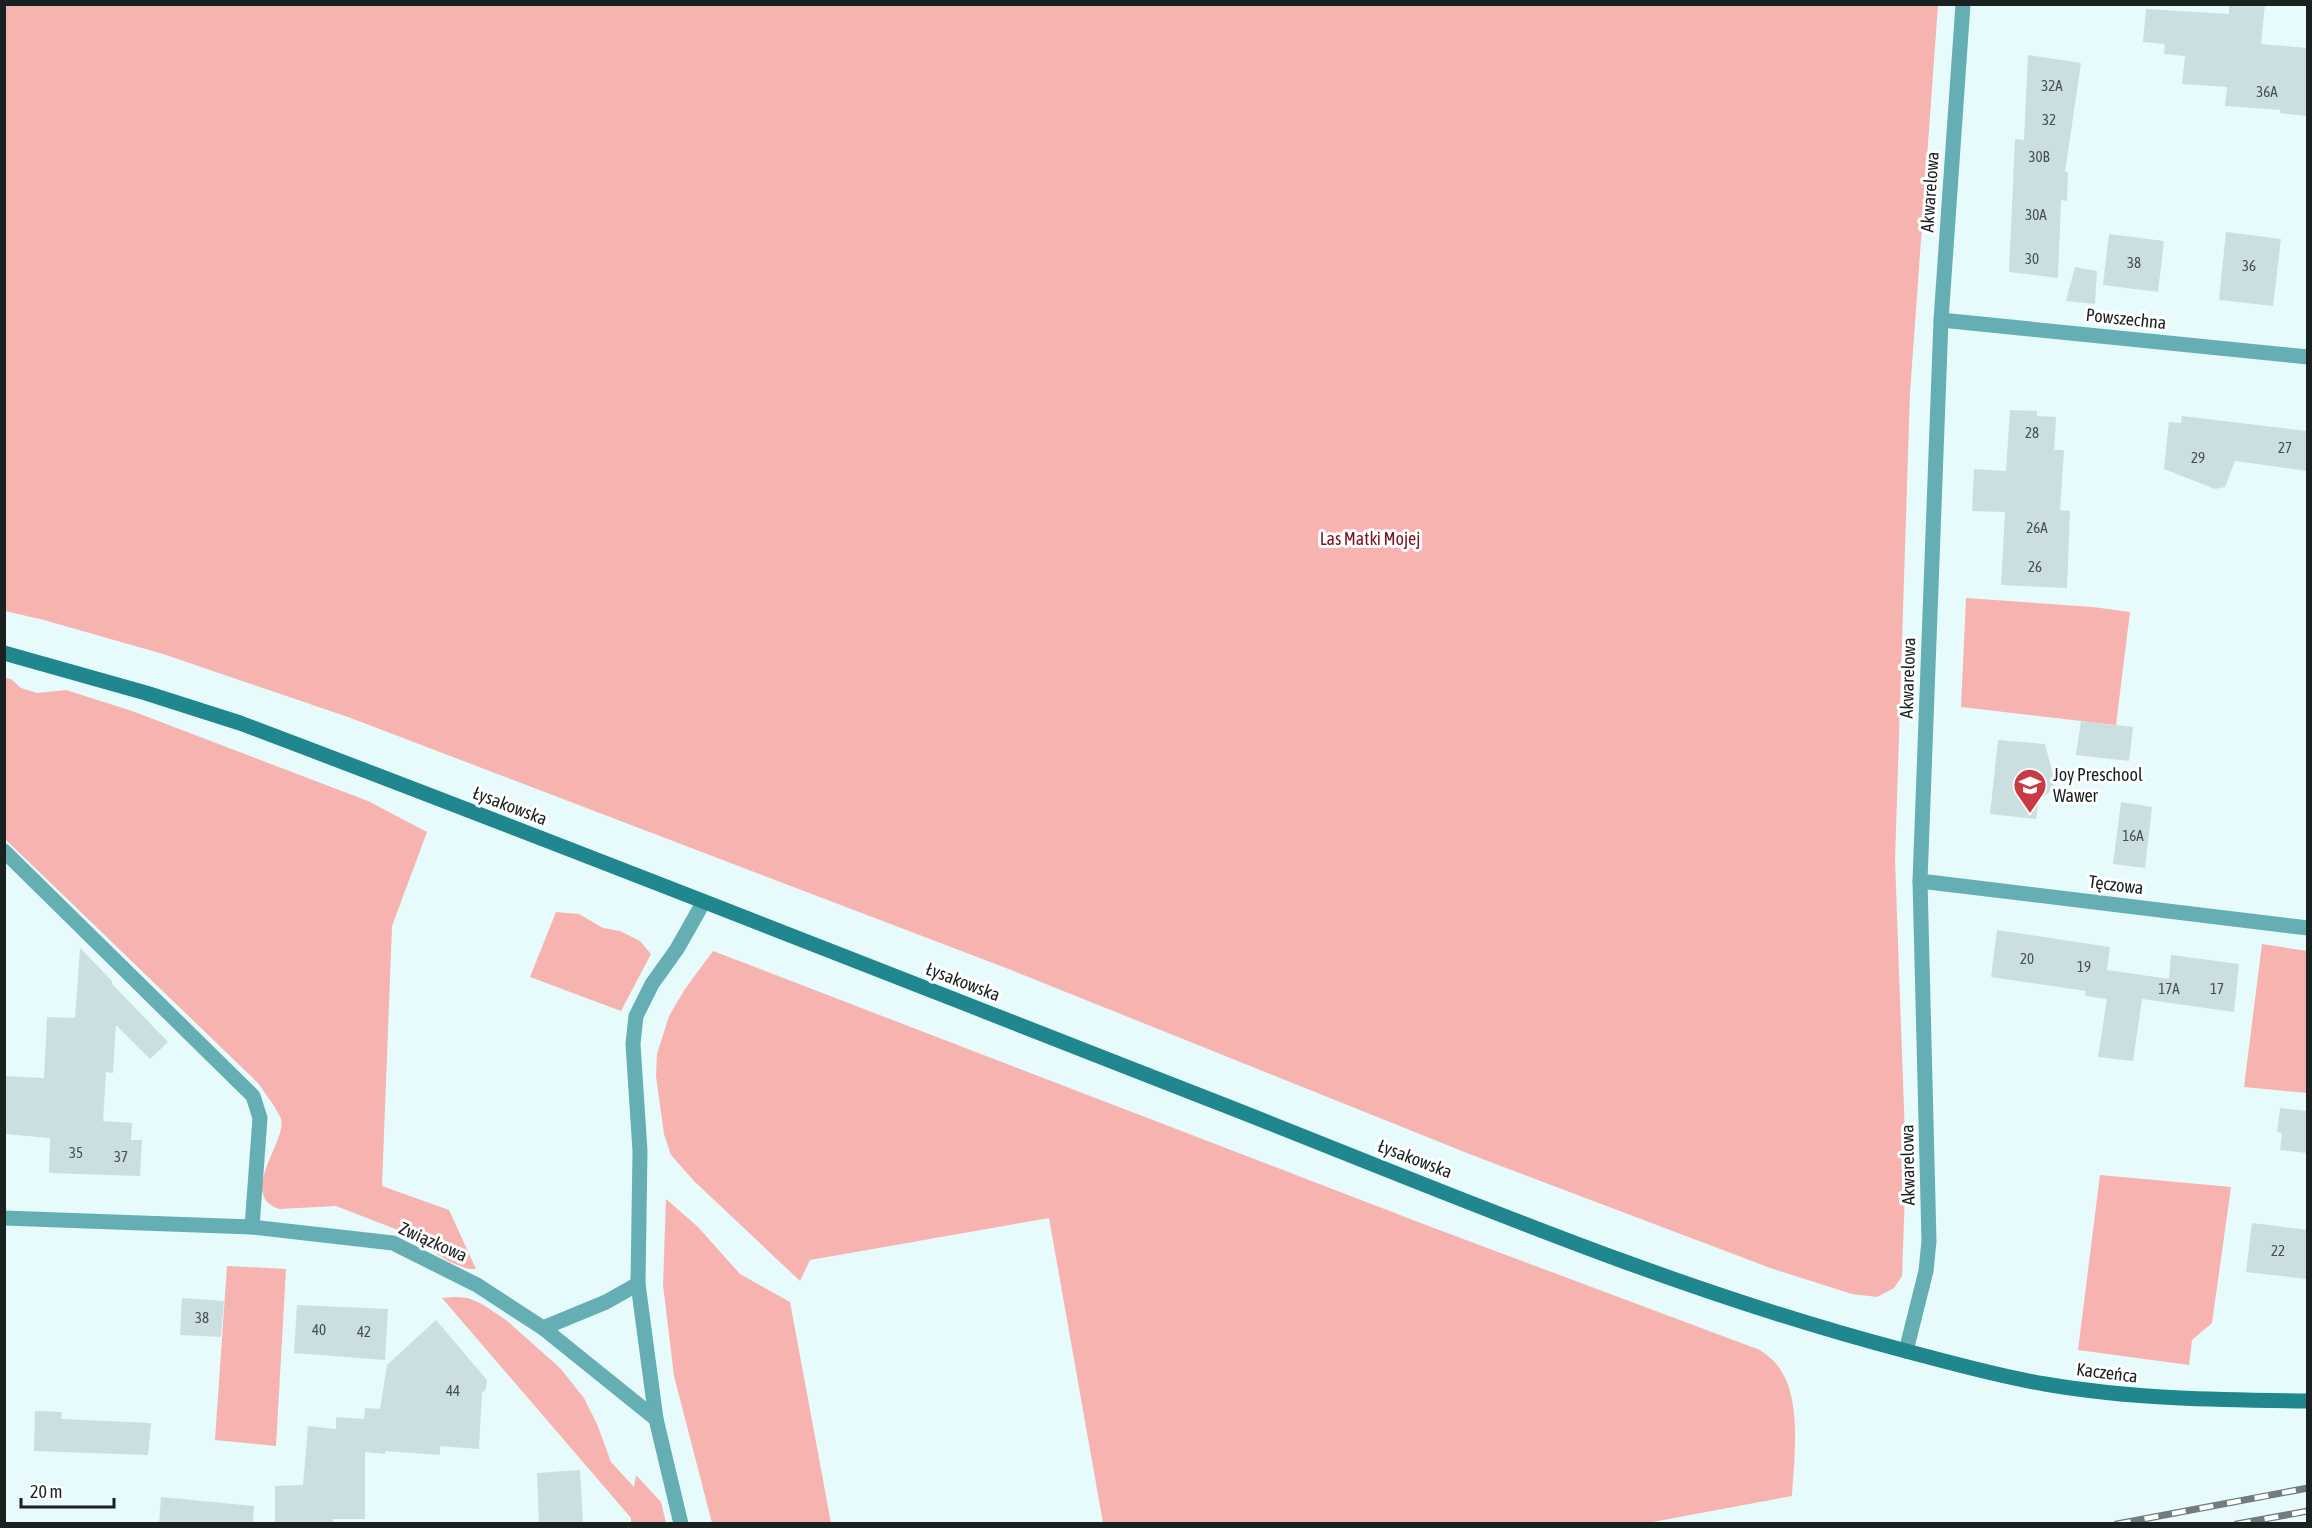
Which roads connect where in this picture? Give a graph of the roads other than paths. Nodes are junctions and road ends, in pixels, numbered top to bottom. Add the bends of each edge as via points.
1 (1963, 4) edge
2 (1941, 320) junction
3 (2307, 357) edge
4 (4, 653) edge
5 (4, 850) edge
6 (1920, 880) junction
7 (703, 903) junction
8 (2307, 928) edge
9 (4, 1218) edge
10 (252, 1227) junction
11 (638, 1284) junction
12 (543, 1328) junction
13 (1906, 1350) junction
14 (2307, 1401) edge
15 (656, 1419) junction
16 (681, 1524) edge

1 - 2 street, Akwarelowa
2 - 3 street, Powszechna
2 - 6 street, Akwarelowa
4 - 7 street, Łysakowska via 240,723
5 - 10 street via 253,1095 260,1118
6 - 8 street, Tęczowa
6 - 13 street, Akwarelowa via 1929,1241 1926,1271
7 - 11 street via 636,1016 633,1053 640,1151
7 - 13 street, Łysakowska via 1695,1288
9 - 10 street, Związkowa
10 - 12 street, Związkowa via 393,1243 477,1285
11 - 12 street
11 - 15 street
12 - 15 street, Związkowa
13 - 14 street, Kaczeńca via 1987,1373 2094,1392 2156,1398
15 - 16 street

